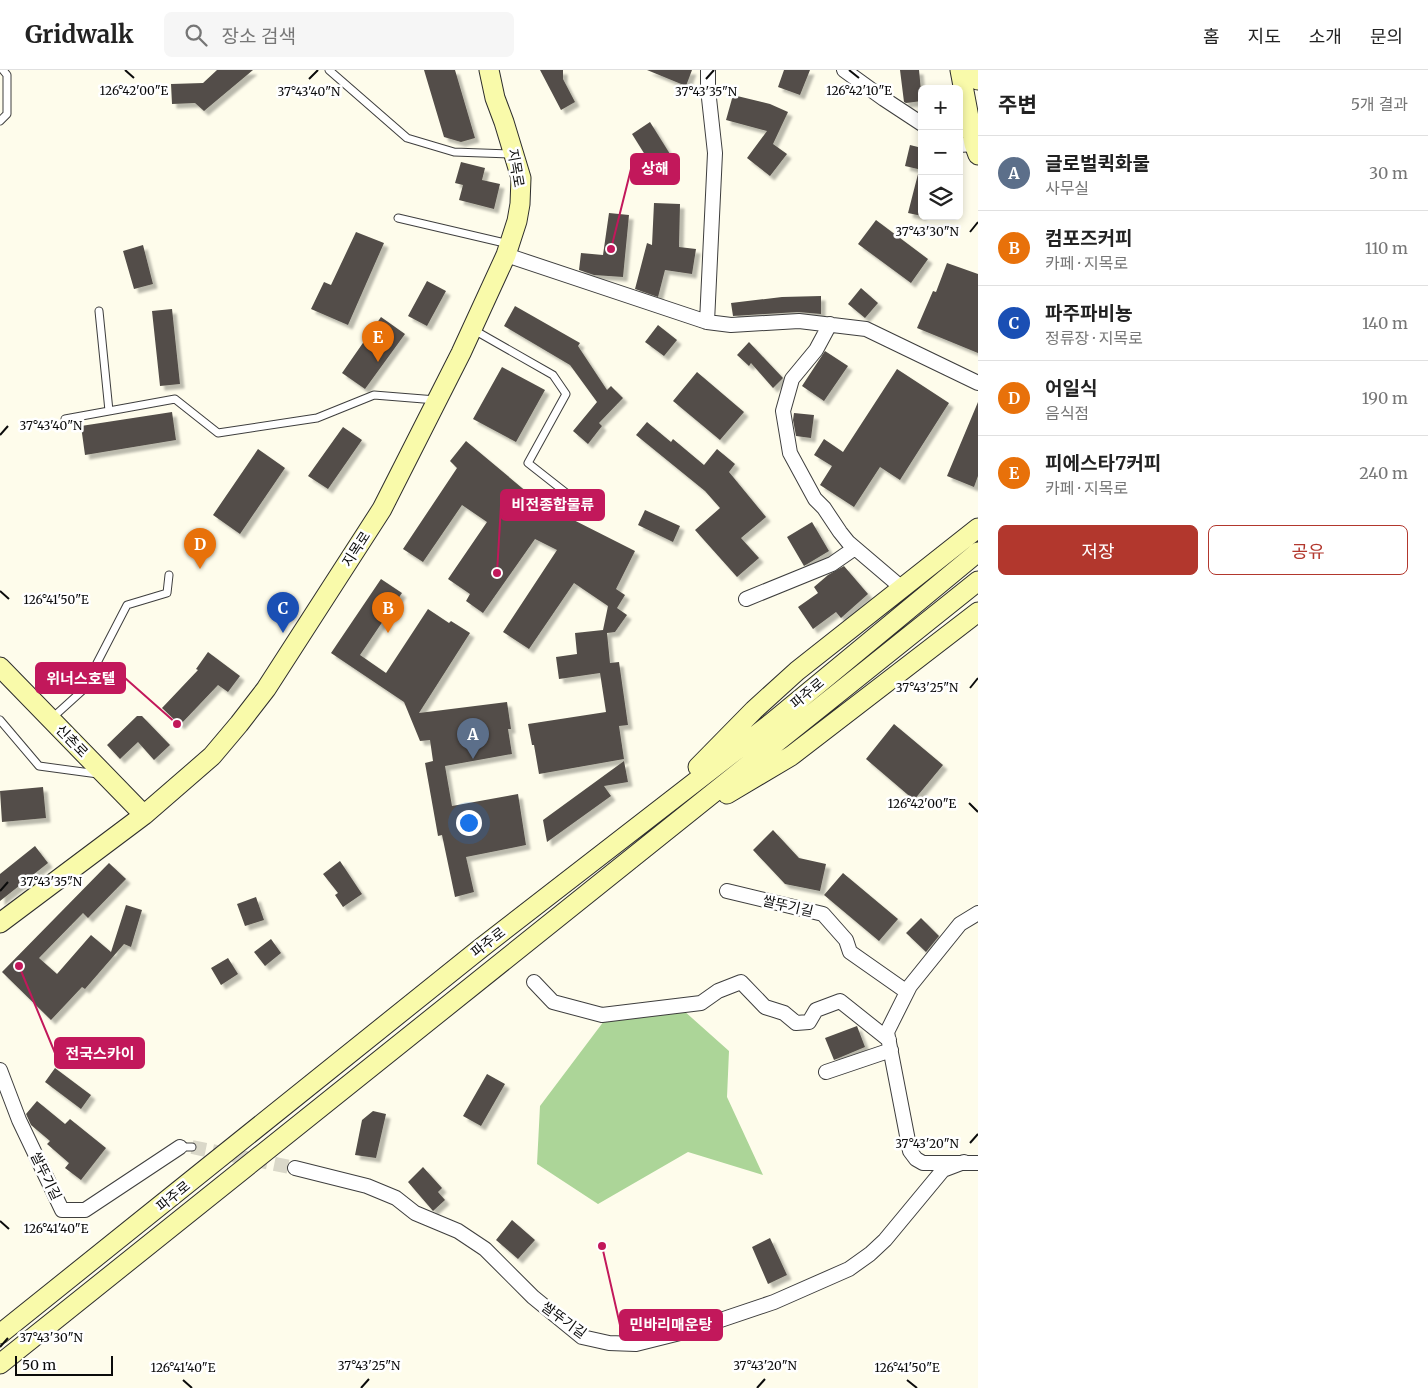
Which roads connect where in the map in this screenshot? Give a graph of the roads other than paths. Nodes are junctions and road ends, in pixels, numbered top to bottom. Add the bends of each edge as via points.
1 (4, 70) edge
2 (329, 70) edge
3 (489, 70) edge
4 (708, 70) edge
5 (844, 70) edge
6 (960, 70) edge
7 (976, 70) edge
8 (978, 80) edge
9 (0, 121) edge
10 (918, 121) edge
11 (970, 148) edge
12 (515, 154) junction
13 (398, 218) dead end
14 (508, 250) junction
15 (99, 311) dead end
16 (706, 322) junction
17 (830, 324) junction
18 (472, 328) junction
19 (978, 383) edge
20 (438, 400) junction
21 (110, 411) junction
22 (66, 419) dead end
23 (570, 496) dead end
24 (978, 528) edge
25 (855, 548) junction
26 (978, 552) edge
27 (168, 575) dead end
28 (978, 581) edge
29 (902, 588) junction
30 (746, 599) dead end
31 (978, 612) edge
32 (0, 667) edge
33 (0, 720) edge
34 (51, 720) junction
35 (105, 775) junction
36 (144, 815) junction
37 (646, 819) junction
38 (670, 828) junction
39 (727, 891) dead end
40 (978, 913) edge
41 (0, 923) edge
42 (534, 982) dead end
43 (907, 992) junction
44 (890, 1045) junction
45 (0, 1070) edge
46 (826, 1072) dead end
47 (186, 1147) tunnel mouth
48 (971, 1162) edge
49 (295, 1168) tunnel mouth
50 (0, 1334) edge
51 (0, 1364) edge

1 - 9 lane via 7,75 7,114
2 - 12 lane via 407,138 454,152
3 - 12 main road, 지목로 via 494,98
4 - 16 street via 714,153
5 - 10 street
6 - 11 main road
7 - 8 main road
12 - 14 main road, 지목로 via 521,178 520,204
13 - 14 lane
14 - 16 street
14 - 18 main road, 지목로
15 - 21 lane
16 - 17 street via 731,325 799,321
17 - 19 street via 866,329
17 - 25 street via 816,350 792,378 783,411 790,453 815,499
18 - 20 main road, 지목로
18 - 23 lane via 553,375 566,394 528,463
20 - 21 lane via 374,395 317,418 218,433 175,399
20 - 36 main road, 지목로 via 382,510 266,688 212,756
21 - 22 lane
24 - 29 main road
25 - 29 street
25 - 30 street via 832,564
26 - 37 main road, 파주로 via 770,724
27 - 34 lane via 166,593 128,605 83,690
28 - 38 main road, 파주로
29 - 37 main road via 797,671
31 - 38 main road via 791,756
32 - 34 main road, 신촌로
33 - 35 lane via 39,766
34 - 35 main road, 신촌로
35 - 36 main road, 신촌로
36 - 41 main road, 지목로
37 - 50 main road, 파주로
38 - 51 main road, 파주로
39 - 43 street, 쌀뚜기길 via 823,914 846,940 850,952
40 - 43 street, 쌀뚜기길 via 960,924
42 - 44 street via 553,1002 602,1015 701,1003 718,991 741,982 765,1007 784,1013 796,1022 809,1022 816,1010 840,1001
43 - 44 street, 쌀뚜기길 via 887,1032
44 - 46 street
44 - 48 street, 쌀뚜기길 via 910,1151 922,1164
45 - 47 street, 쌀뚜기길 via 19,1120 62,1210 85,1210
48 - 49 street, 쌀뚜기길 via 943,1170 885,1240 849,1269 774,1302 688,1331 636,1344 582,1337 533,1297 484,1249 458,1231 415,1213 396,1198 366,1186

